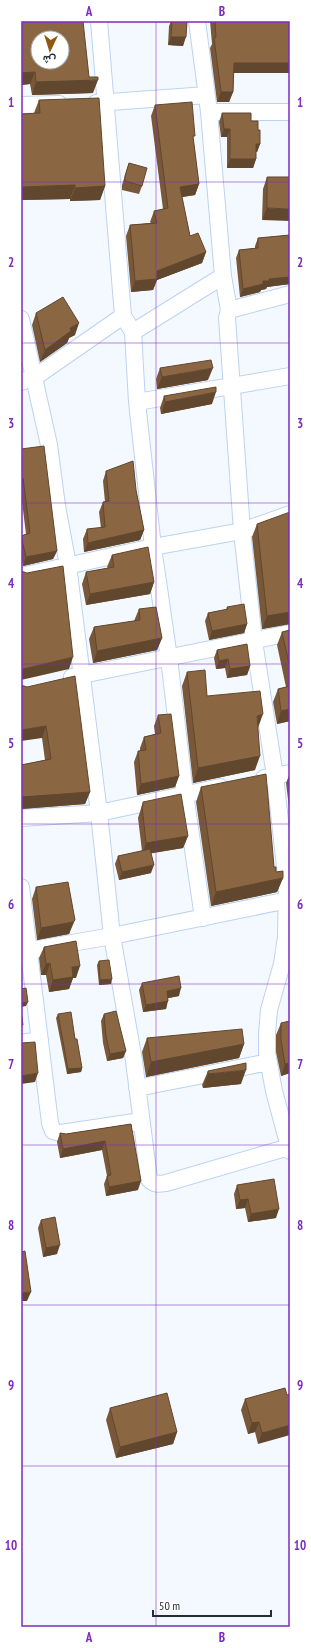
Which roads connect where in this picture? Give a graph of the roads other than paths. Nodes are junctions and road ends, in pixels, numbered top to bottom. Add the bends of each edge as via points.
1 (100, 21) edge
2 (197, 21) edge
3 (207, 95) junction
4 (106, 102) junction
5 (21, 105) edge
6 (209, 112) junction
7 (290, 112) edge
8 (223, 276) junction
9 (290, 294) edge
10 (229, 310) junction
11 (123, 316) junction
12 (21, 319) edge
13 (133, 332) junction
14 (290, 376) edge
15 (28, 380) edge
16 (232, 386) junction
17 (137, 402) junction
18 (290, 514) edge
19 (242, 531) junction
20 (153, 547) junction
21 (68, 565) junction
22 (21, 576) edge
23 (290, 633) edge
24 (254, 641) junction
25 (169, 658) junction
26 (83, 675) junction
27 (60, 680) edge
28 (283, 774) edge
29 (185, 794) junction
30 (99, 813) junction
31 (21, 818) edge
32 (21, 887) edge
33 (288, 900) junction
34 (203, 918) junction
35 (112, 936) junction
36 (25, 951) edge
37 (286, 964) edge
38 (40, 1040) junction
39 (21, 1043) edge
40 (269, 1062) junction
41 (137, 1088) junction
42 (141, 1121) junction
43 (289, 1149) edge

1 - 4 street
2 - 3 street
3 - 4 street
3 - 6 street
4 - 5 street
4 - 11 street
6 - 7 street
6 - 8 street
8 - 10 street
8 - 13 street
9 - 10 street
10 - 16 street via 227,318
11 - 13 street
11 - 15 street
12 - 15 street
13 - 17 street
14 - 16 street
15 - 21 street via 49,445
16 - 17 street
16 - 19 street
17 - 20 street
18 - 19 street
19 - 20 street
19 - 24 street
20 - 21 street
20 - 25 street
21 - 22 street
21 - 26 street
23 - 24 street
24 - 25 street
24 - 28 street
25 - 26 street
25 - 29 street
26 - 27 street
26 - 30 street
28 - 29 street
28 - 33 street
29 - 30 street
29 - 34 street
30 - 31 street
30 - 35 street
32 - 36 street
33 - 34 street
33 - 37 street
34 - 35 street
35 - 36 street
35 - 41 street
36 - 38 street
37 - 40 street via 269,1010 266,1033
38 - 39 street
38 - 42 street via 53,1131 61,1133
40 - 41 street
40 - 43 street
41 - 42 street
42 - 43 street via 149,1179 158,1185

